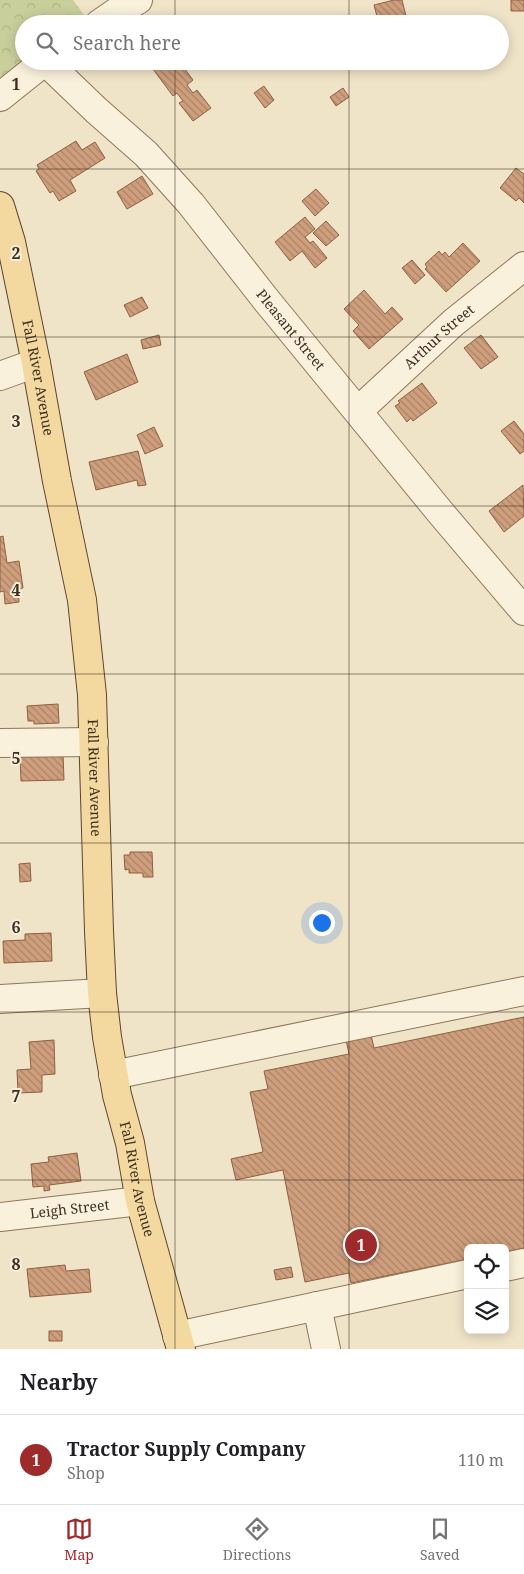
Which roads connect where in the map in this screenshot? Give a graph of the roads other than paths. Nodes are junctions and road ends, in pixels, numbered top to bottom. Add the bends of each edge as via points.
1 (138, 0) edge
2 (111, 15) edge
3 (34, 70) edge
4 (54, 70) edge
5 (0, 97) edge
6 (0, 206) edge
7 (524, 266) edge
8 (36, 362) junction
9 (0, 376) edge
10 (358, 412) junction
11 (524, 611) edge
12 (94, 742) junction
13 (0, 743) edge
14 (524, 992) edge
15 (102, 993) junction
16 (0, 1000) edge
17 (113, 1075) junction
18 (140, 1201) junction
19 (0, 1217) edge
20 (524, 1263) edge
21 (509, 1266) edge
22 (464, 1275) edge
23 (317, 1306) junction
24 (179, 1342) edge
25 (326, 1349) edge

1 - 2 street
3 - 5 street
4 - 10 street, Pleasant Street via 146,154 191,204
6 - 8 main road, Fall River Avenue via 11,242
7 - 10 street, Arthur Street via 453,322
8 - 9 street
8 - 12 main road, Fall River Avenue via 82,600
10 - 11 street, Pleasant Street
12 - 13 street
12 - 15 main road, Fall River Avenue
14 - 17 street
15 - 16 street
15 - 17 main road, Fall River Avenue
17 - 18 main road, Fall River Avenue
18 - 19 street, Leigh Street
18 - 24 main road, Fall River Avenue
20 - 21 street
22 - 23 street
23 - 24 street
23 - 25 street

